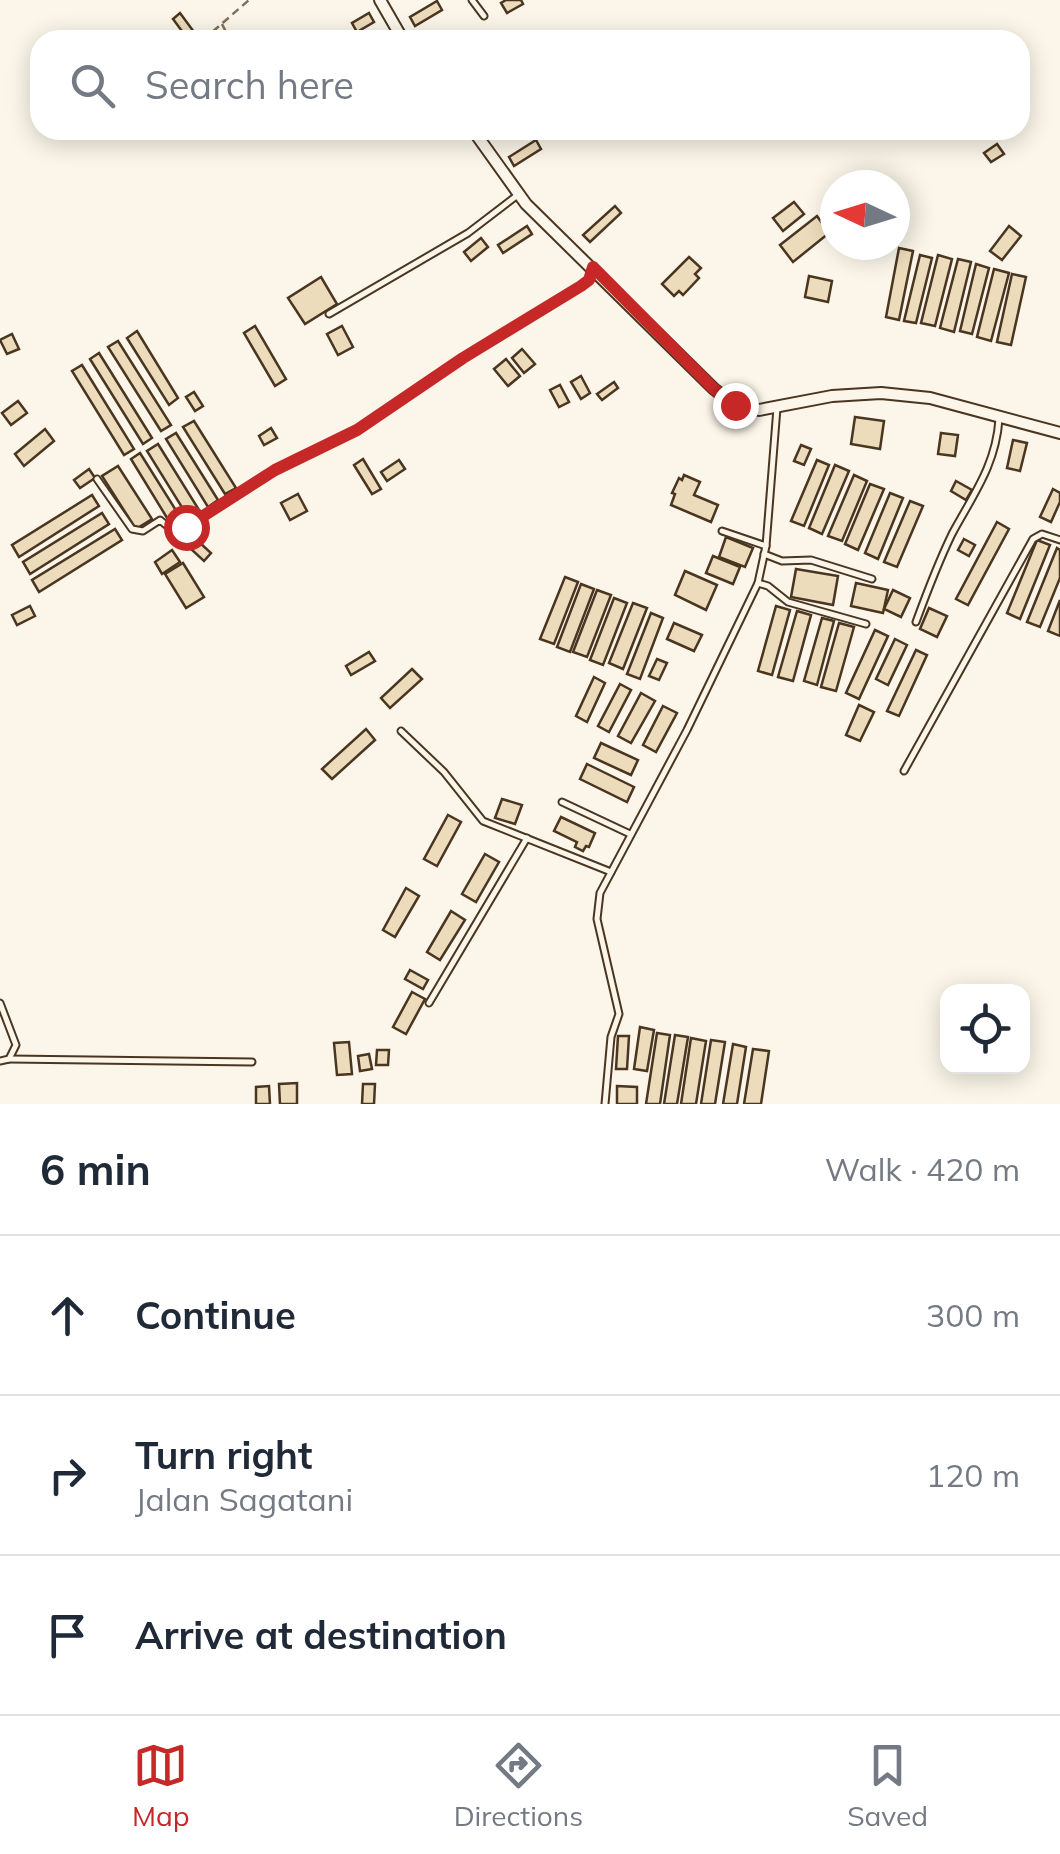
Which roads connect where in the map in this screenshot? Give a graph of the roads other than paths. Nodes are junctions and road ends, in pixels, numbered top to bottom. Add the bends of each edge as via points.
1 (380, 0) edge
2 (472, 0) edge
3 (484, 16) dead end
4 (397, 30) edge
5 (481, 140) edge
6 (519, 194) junction
7 (593, 267) junction
8 (329, 314) dead end
9 (777, 408) junction
10 (999, 416) junction
11 (1060, 433) edge
12 (97, 479) dead end
13 (722, 531) dead end
14 (1060, 540) edge
15 (765, 550) junction
16 (872, 579) dead end
17 (758, 583) junction
18 (916, 622) dead end
19 (866, 624) dead end
20 (401, 731) dead end
21 (904, 771) dead end
22 (562, 802) dead end
23 (630, 834) junction
24 (527, 838) junction
25 (611, 872) junction
26 (0, 1003) edge
27 (429, 1003) dead end
28 (9, 1059) junction
29 (0, 1061) edge
30 (252, 1062) dead end
31 (605, 1104) edge

1 - 4 street
2 - 3 lane
5 - 6 street
6 - 7 street
6 - 8 lane via 468,233
7 - 9 street via 714,389 735,405
7 - 12 lane via 581,286 357,430 275,470 186,527 171,529 160,520 132,529
9 - 10 street via 882,393 959,403
9 - 15 lane
10 - 11 street
10 - 18 lane via 989,470 953,533
13 - 15 lane
14 - 21 lane via 1042,534 1032,539
15 - 16 lane via 782,561 811,560
15 - 17 lane
17 - 19 lane via 788,602
17 - 23 lane
20 - 24 lane via 483,821
22 - 23 lane
23 - 25 lane
24 - 25 lane
24 - 27 lane
25 - 31 lane via 597,919 619,1014
26 - 28 lane via 16,1045
28 - 29 lane
28 - 30 lane

